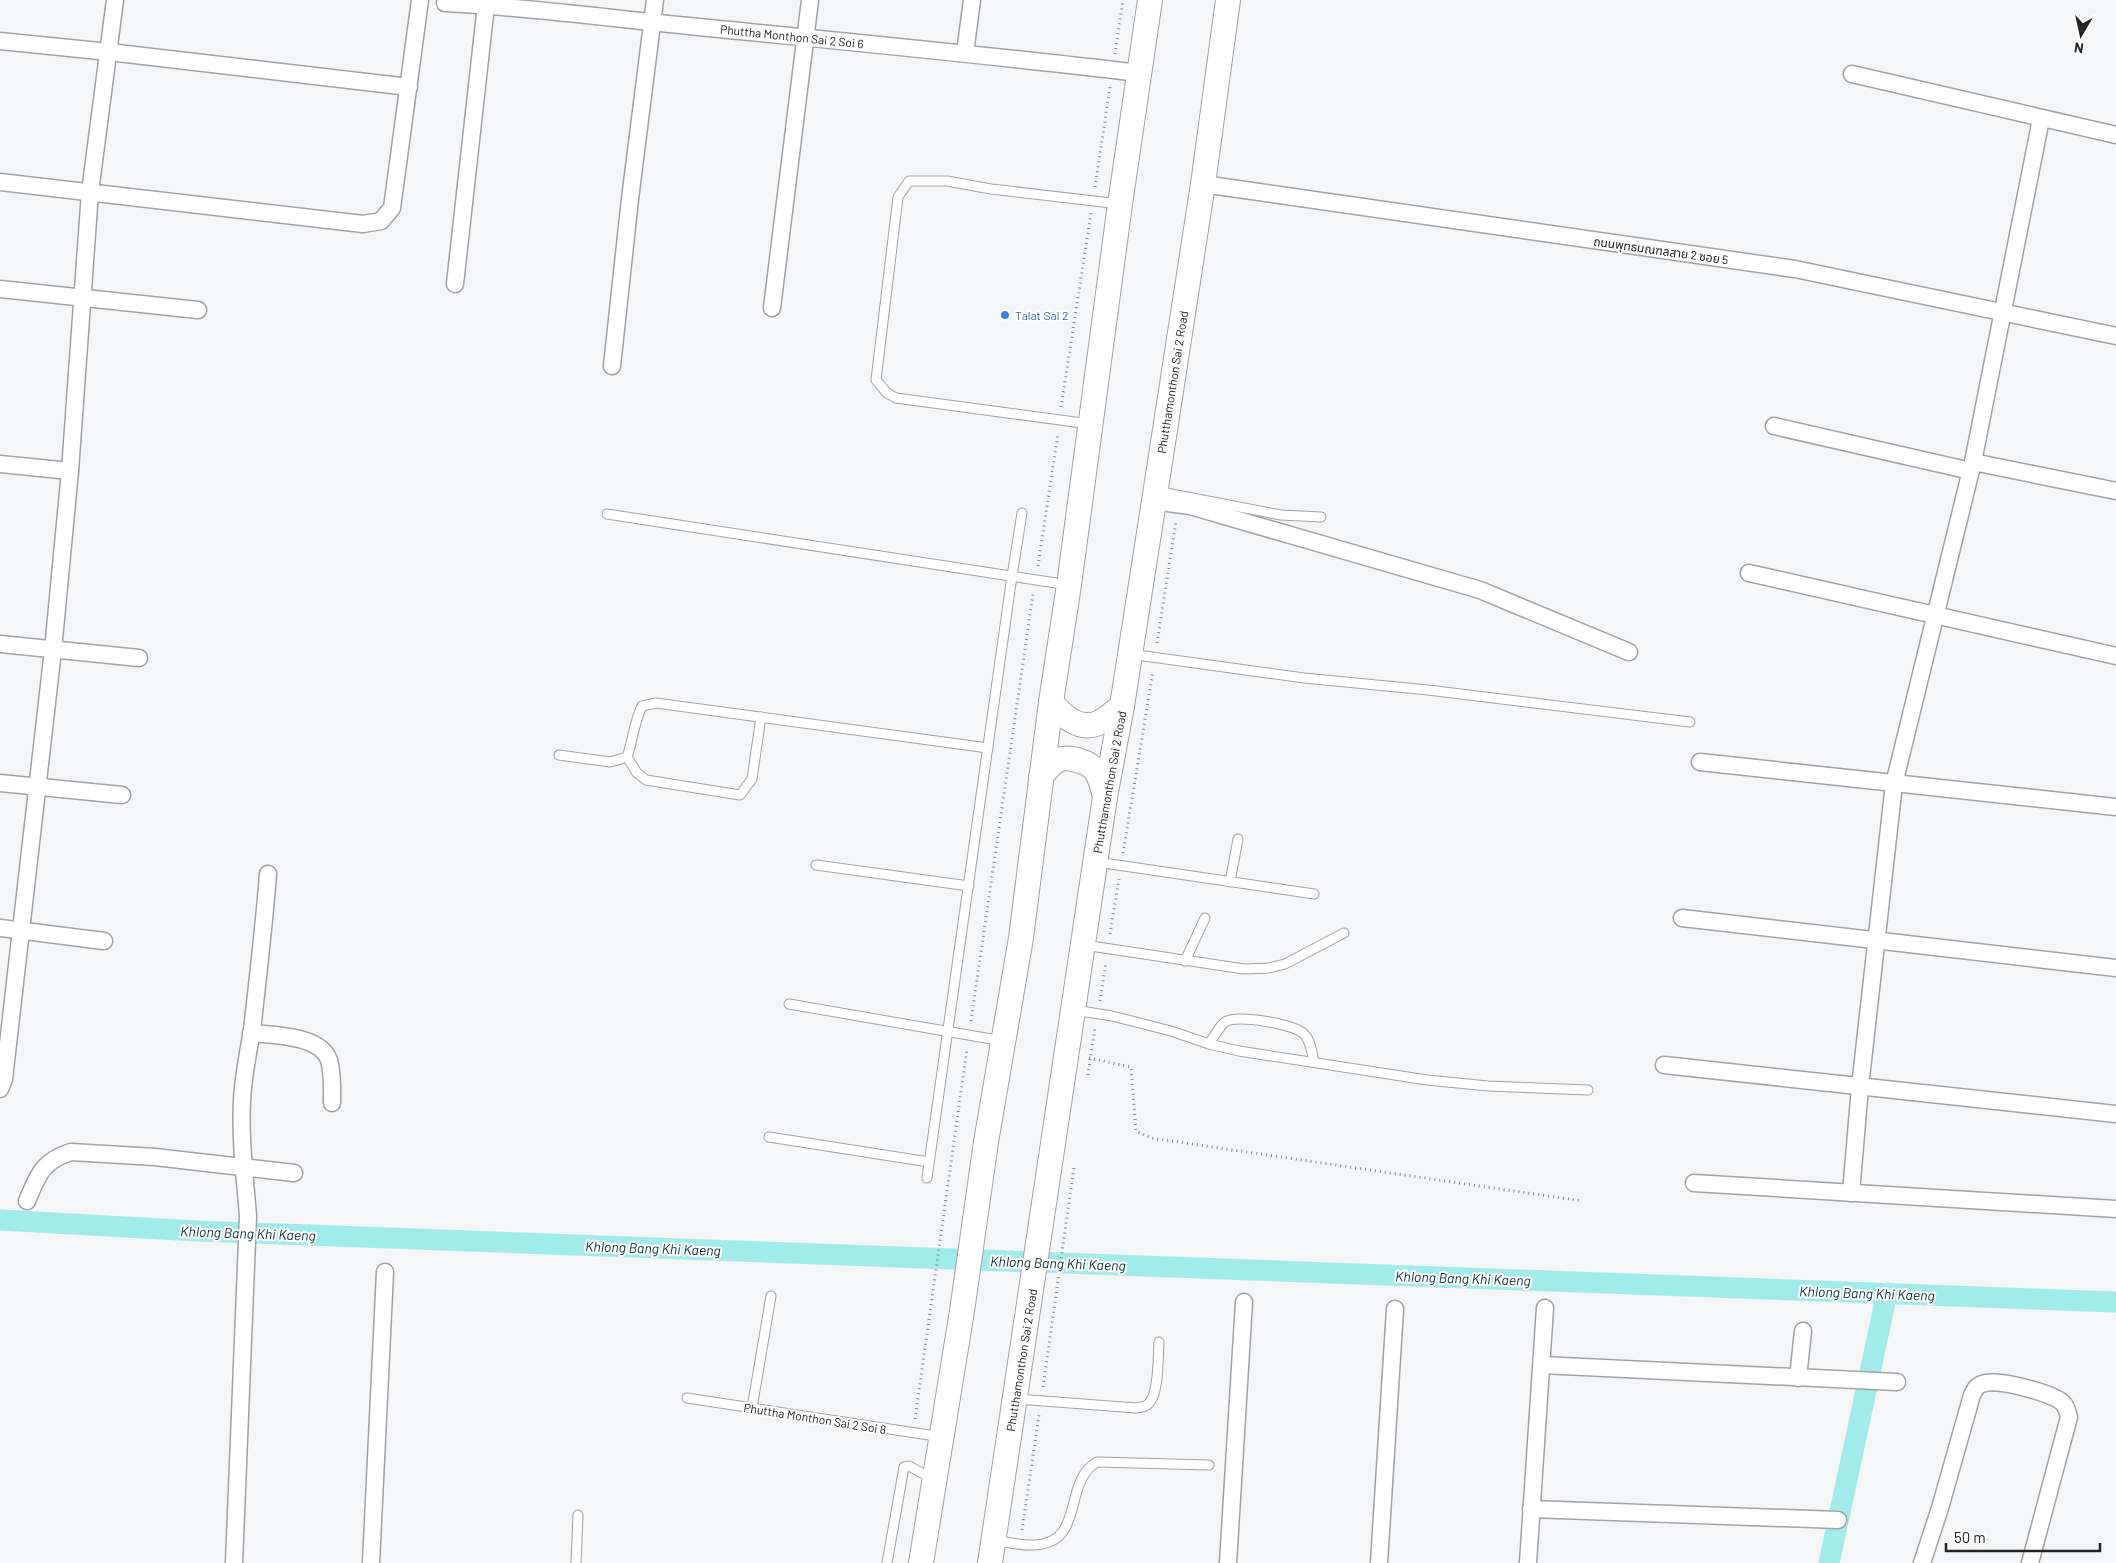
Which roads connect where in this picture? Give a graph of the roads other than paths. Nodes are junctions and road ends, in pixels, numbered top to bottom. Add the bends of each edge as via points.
1 (115, 0) edge
2 (420, 0) edge
3 (656, 0) edge
4 (810, 0) edge
5 (972, 0) edge
6 (1150, 0) edge
7 (1228, 0) edge
8 (445, 3) dead end
9 (486, 4) junction
10 (570, 6) edge
11 (653, 22) junction
12 (805, 37) junction
13 (0, 41) edge
14 (109, 52) junction
15 (965, 53) junction
16 (1139, 73) junction
17 (1852, 74) dead end
18 (409, 87) junction
19 (2041, 119) junction
20 (2116, 136) edge
21 (0, 182) edge
22 (1203, 184) junction
23 (90, 192) junction
24 (1120, 204) junction
25 (455, 284) dead end
26 (0, 289) edge
27 (81, 298) junction
28 (772, 308) dead end
29 (198, 310) dead end
30 (2002, 312) junction
31 (2116, 336) edge
32 (612, 366) dead end
33 (1090, 424) junction
34 (1774, 426) dead end
35 (0, 464) edge
36 (1972, 466) junction
37 (70, 471) junction
38 (2116, 491) edge
39 (1155, 496) junction
40 (1022, 513) dead end
41 (607, 514) dead end
42 (1320, 517) dead end
43 (1749, 573) dead end
44 (1012, 576) junction
45 (1069, 585) junction
46 (1935, 615) junction
47 (0, 644) edge
48 (53, 650) junction
49 (1629, 652) dead end
50 (1130, 654) junction
51 (2116, 656) edge
52 (139, 658) dead end
53 (1051, 702) junction
54 (1122, 706) junction
55 (761, 717) junction
56 (1690, 722) dead end
57 (988, 748) junction
58 (559, 755) dead end
59 (627, 757) junction
60 (1700, 762) dead end
61 (1041, 776) junction
62 (0, 783) edge
63 (1894, 784) junction
64 (37, 786) junction
65 (122, 795) dead end
66 (1105, 797) junction
67 (2116, 807) edge
68 (1238, 839) dead end
69 (1096, 862) junction
70 (816, 865) dead end
71 (268, 874) dead end
72 (1230, 882) junction
73 (969, 886) junction
74 (1314, 894) dead end
75 (1205, 918) dead end
76 (1682, 918) dead end
77 (0, 928) edge
78 (21, 930) junction
79 (1344, 933) dead end
80 (104, 940) dead end
81 (1877, 940) junction
82 (1083, 945) junction
83 (1185, 961) junction
84 (2116, 968) edge
85 (789, 1004) dead end
86 (1074, 1010) junction
87 (947, 1031) junction
88 (251, 1034) junction
89 (1004, 1041) junction
90 (1209, 1044) junction
91 (1314, 1062) junction
92 (1664, 1066) dead end
93 (1860, 1087) junction
94 (0, 1089) edge
95 (1588, 1090) dead end
96 (332, 1104) dead end
97 (2116, 1114) edge
98 (769, 1137) dead end
99 (929, 1162) junction
100 (244, 1168) junction
101 (294, 1173) dead end
102 (927, 1178) dead end
103 (1694, 1183) dead end
104 (1851, 1193) junction
105 (27, 1202) dead end
106 (2116, 1209) edge
107 (385, 1272) dead end
108 (771, 1296) dead end
109 (1244, 1302) dead end
110 (1545, 1308) dead end
111 (1395, 1309) dead end
112 (1803, 1331) dead end
113 (1159, 1342) dead end
114 (1542, 1365) junction
115 (1798, 1378) junction
116 (1897, 1382) dead end
117 (688, 1398) dead end
118 (1015, 1399) junction
119 (752, 1408) junction
120 (942, 1437) junction
121 (1209, 1465) dead end
122 (1004, 1468) junction
123 (935, 1481) junction
124 (1531, 1509) junction
125 (578, 1515) dead end
126 (1838, 1520) dead end
127 (992, 1552) edge
128 (234, 1563) edge
129 (371, 1563) edge
130 (576, 1563) edge
131 (887, 1563) edge
132 (921, 1563) edge
133 (977, 1563) edge
134 (1228, 1563) edge
135 (1379, 1563) edge
136 (1528, 1563) edge
137 (1922, 1563) edge
138 (2030, 1563) edge

1 - 14 street
2 - 18 street
3 - 11 street
4 - 12 street
5 - 15 street
6 - 16 main road
7 - 22 main road, Phutthamonthon Sai 2 Road
8 - 9 street, Phuttha Monthon Sai 2 Soi 6
9 - 10 street, Phuttha Monthon Sai 2 Soi 6
9 - 25 street
10 - 11 street, Phuttha Monthon Sai 2 Soi 6
11 - 12 street, Phuttha Monthon Sai 2 Soi 6
11 - 32 street
12 - 15 street, Phuttha Monthon Sai 2 Soi 6
12 - 28 street
13 - 14 street
14 - 18 street
14 - 23 street
15 - 16 street, Phuttha Monthon Sai 2 Soi 6
16 - 24 main road
17 - 19 street
18 - 23 street via 392,208 382,221 363,224
19 - 20 street
19 - 30 street
21 - 23 street
22 - 30 street, ถนนพุทธมณฑลสาย 2 ซอย 5 via 1795,269
22 - 39 main road, Phutthamonthon Sai 2 Road
23 - 27 street
24 - 33 main road
24 - 33 lane via 947,181 909,181 898,197 876,380 896,398
26 - 27 street
27 - 29 street
27 - 37 street
30 - 31 street, ถนนพุทธมณฑลสาย 2 ซอย 5
30 - 36 street
33 - 45 main road
34 - 36 street
35 - 37 street
36 - 38 street
36 - 46 street
37 - 48 street
39 - 42 lane via 1280,515
39 - 49 street via 1480,590
39 - 50 main road, Phutthamonthon Sai 2 Road
40 - 44 lane
41 - 44 lane
43 - 46 street
44 - 45 lane
44 - 57 lane
45 - 53 main road
46 - 51 street
46 - 63 street
47 - 48 street
48 - 52 street
48 - 64 street
50 - 54 main road, Phutthamonthon Sai 2 Road
50 - 56 lane via 1304,678
53 - 54 main road via 1062,715 1088,725 1104,720
53 - 61 main road
54 - 66 main road, Phutthamonthon Sai 2 Road
55 - 57 lane
55 - 59 lane via 656,703 642,706 636,717
55 - 59 lane via 752,779 740,795 646,780
57 - 73 lane
58 - 59 lane via 610,762
60 - 63 street
61 - 66 main road via 1060,758 1086,762 1096,772
61 - 89 main road via 1021,938
62 - 64 street
63 - 67 street
63 - 81 street
64 - 65 street
64 - 78 street
66 - 69 main road, Phutthamonthon Sai 2 Road
68 - 72 lane
69 - 72 lane
69 - 82 main road, Phutthamonthon Sai 2 Road
70 - 73 lane
71 - 88 street
72 - 74 lane
73 - 87 lane
75 - 83 lane
76 - 81 street
77 - 78 street
78 - 80 street
78 - 94 street via 4,1079
79 - 83 lane via 1286,964 1269,968 1244,969
81 - 84 street
81 - 93 street
82 - 83 lane
82 - 86 main road, Phutthamonthon Sai 2 Road
85 - 87 lane
86 - 90 lane via 1129,1020
86 - 118 main road, Phutthamonthon Sai 2 Road
87 - 89 lane
87 - 99 lane
88 - 96 street via 310,1042 323,1050 329,1060
88 - 100 street via 242,1102
89 - 120 main road
90 - 91 lane
90 - 91 lane via 1226,1021 1267,1022 1296,1028 1309,1041
91 - 95 lane via 1427,1080
92 - 93 street
93 - 97 street
93 - 104 street
98 - 99 lane
99 - 102 lane
100 - 101 street
100 - 105 street via 71,1152 47,1163 38,1175
100 - 128 street via 248,1244
103 - 104 street
104 - 106 street
107 - 129 street
108 - 119 lane
109 - 134 street
110 - 114 street
111 - 135 street
112 - 115 street
113 - 118 lane via 1154,1392 1145,1406
114 - 115 street
114 - 124 street
115 - 116 street
117 - 119 lane, Phuttha Monthon Sai 2 Soi 8
118 - 122 main road, Phutthamonthon Sai 2 Road
119 - 120 lane, Phuttha Monthon Sai 2 Soi 8
120 - 123 main road
121 - 127 lane via 1098,1462 1089,1467 1080,1481 1069,1524 1056,1538
122 - 127 main road, Phutthamonthon Sai 2 Road
122 - 133 main road
123 - 131 lane via 909,1466 904,1468
123 - 132 main road
124 - 126 street
124 - 136 street
125 - 130 lane
137 - 138 street via 1972,1395 1983,1383 1996,1383 2059,1400 2066,1406 2069,1417

